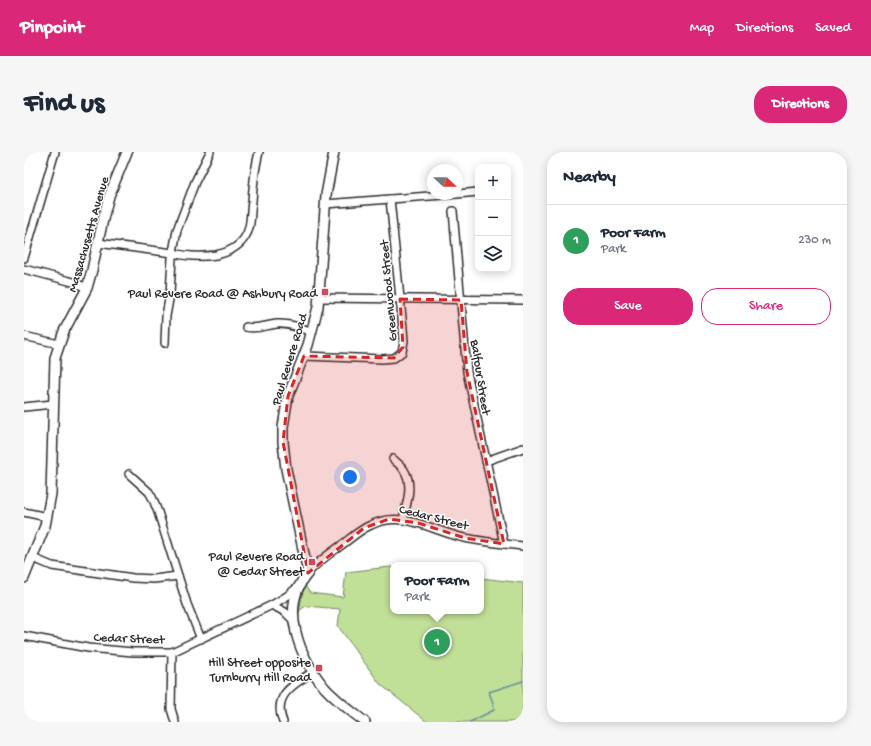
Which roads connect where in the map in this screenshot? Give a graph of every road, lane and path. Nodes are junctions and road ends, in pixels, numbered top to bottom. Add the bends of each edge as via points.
1 (55, 152) edge
2 (127, 152) edge
3 (210, 152) edge
4 (259, 152) edge
5 (334, 152) edge
6 (475, 192) edge
7 (463, 193) edge
8 (427, 197) edge
9 (390, 200) junction
10 (325, 204) junction
11 (452, 211) dead end
12 (98, 243) junction
13 (173, 253) junction
14 (24, 258) edge
15 (24, 269) edge
16 (87, 288) junction
17 (318, 298) junction
18 (400, 299) junction
19 (461, 300) junction
20 (523, 300) edge
21 (246, 327) dead end
22 (312, 332) junction
23 (24, 336) edge
24 (165, 343) dead end
25 (59, 344) junction
26 (304, 356) junction
27 (53, 404) junction
28 (24, 407) edge
29 (523, 448) edge
30 (393, 459) dead end
31 (486, 462) junction
32 (129, 474) dead end
33 (24, 512) edge
34 (47, 517) junction
35 (403, 520) junction
36 (504, 544) junction
37 (523, 546) edge
38 (33, 558) junction
39 (308, 573) junction
40 (178, 576) junction
41 (24, 578) edge
42 (299, 586) junction
43 (272, 605) junction
44 (293, 620) junction
45 (24, 636) edge
46 (201, 639) junction
47 (172, 652) junction
48 (313, 672) junction
49 (175, 722) edge
50 (283, 722) edge
51 (365, 722) edge

1 - 14 street
2 - 12 street, Massachusetts Avenue via 109,196
3 - 13 street via 182,216
4 - 13 street via 249,227 245,237 222,254 196,257
5 - 10 street, Paul Revere Road
6 - 7 street
8 - 9 street
9 - 10 street
9 - 18 street, Greenwood Street
10 - 17 street, Paul Revere Road
11 - 19 street, Balfour Street
12 - 13 street
12 - 16 street, Massachusetts Avenue
13 - 24 street
15 - 16 street
16 - 25 street, Massachusetts Avenue
17 - 18 street
17 - 22 street, Paul Revere Road
18 - 19 street
18 - 26 street, Greenwood Street via 403,347 402,352 394,358
19 - 20 street
19 - 31 street, Balfour Street via 467,372
21 - 22 street via 286,324
22 - 26 street, Paul Revere Road
23 - 25 street
25 - 27 street, Massachusetts Avenue via 55,358
26 - 39 street, Paul Revere Road via 288,396 283,442 286,469
27 - 28 street
27 - 34 street, Massachusetts Avenue via 51,494
29 - 31 street
30 - 35 street via 404,469 409,482
31 - 36 street, Balfour Street
32 - 40 street via 152,497
33 - 34 street
34 - 38 street, Massachusetts Avenue
35 - 36 street, Cedar Street via 464,538
35 - 39 street, Cedar Street via 389,519 367,526
36 - 37 street, Cedar Street
38 - 40 street via 52,566 133,578
38 - 41 street, Massachusetts Avenue
39 - 42 street, Cedar Street
40 - 46 street
42 - 43 street, Cedar Street
42 - 44 street
43 - 44 street
43 - 46 street, Cedar Street
44 - 48 street via 300,644
45 - 47 street, Cedar Street via 88,648
46 - 47 street, Cedar Street
47 - 49 street via 171,709
48 - 50 street via 284,694 280,712
48 - 51 street via 334,696

